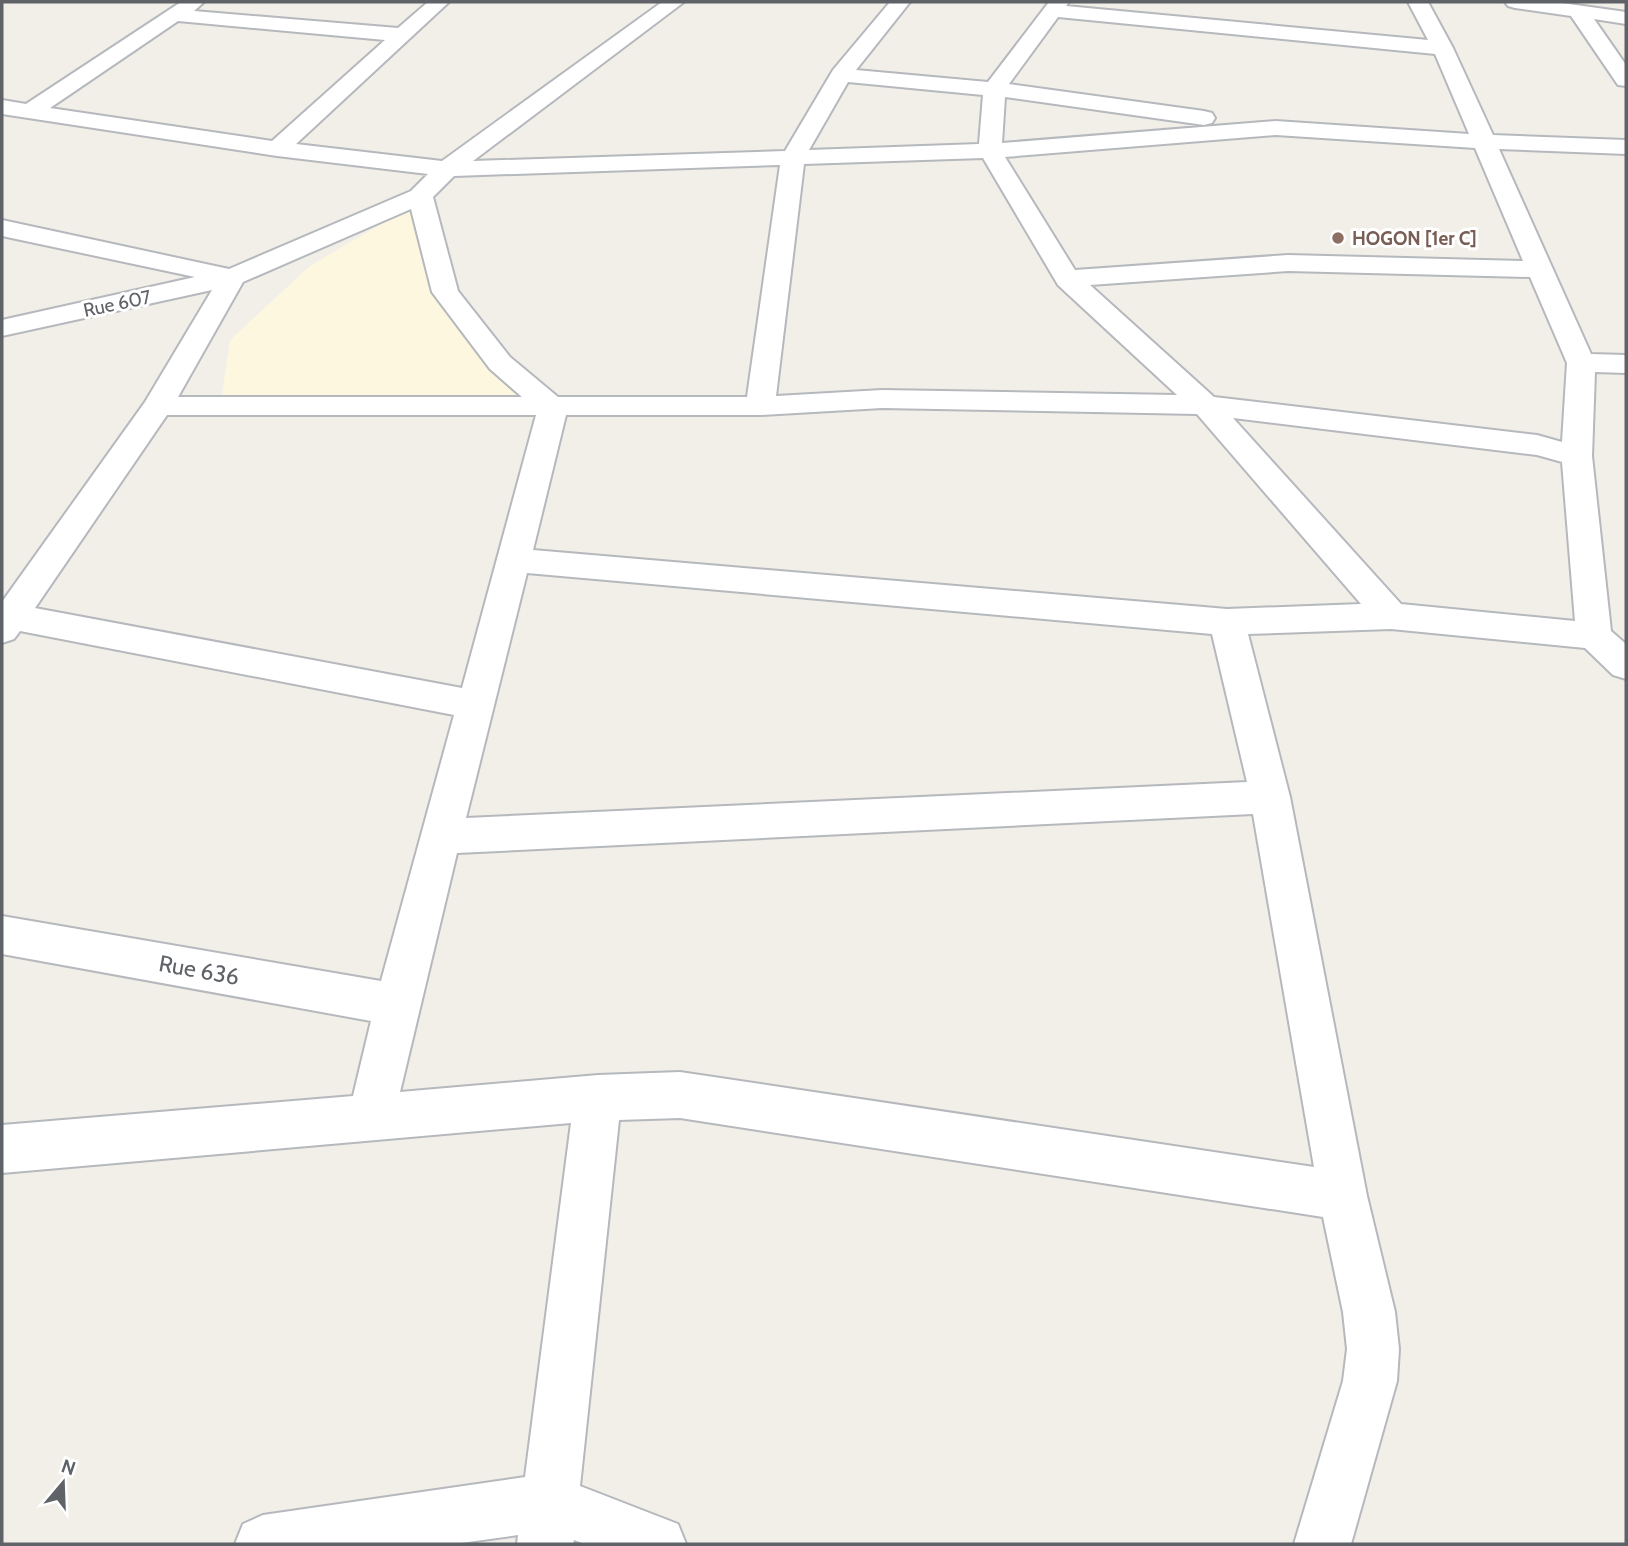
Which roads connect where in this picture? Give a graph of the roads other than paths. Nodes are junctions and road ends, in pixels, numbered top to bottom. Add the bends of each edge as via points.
1 (194, 2) edge
2 (439, 2) edge
3 (674, 2) edge
4 (900, 2) edge
5 (1418, 2) edge
6 (1516, 2) edge
7 (1056, 6) edge
8 (1578, 11) junction
9 (173, 15) junction
10 (1626, 18) edge
11 (404, 35) junction
12 (1443, 48) junction
13 (841, 75) junction
14 (1626, 80) edge
15 (994, 89) junction
16 (2, 107) edge
17 (30, 111) junction
18 (1276, 128) junction
19 (1485, 142) junction
20 (1626, 147) edge
21 (277, 149) junction
22 (990, 151) junction
23 (793, 157) junction
24 (447, 169) junction
25 (420, 196) junction
26 (2, 228) edge
27 (1540, 269) junction
28 (233, 277) junction
29 (1066, 279) junction
30 (2, 328) edge
31 (1581, 363) junction
32 (1626, 364) edge
33 (1205, 405) junction
34 (158, 406) junction
35 (761, 406) junction
36 (552, 408) junction
37 (1577, 456) junction
38 (513, 560) junction
39 (1391, 617) junction
40 (5, 620) edge
41 (1227, 622) junction
42 (1594, 636) junction
43 (1626, 665) edge
44 (476, 705) junction
45 (1270, 797) junction
46 (443, 836) junction
47 (2, 935) edge
48 (397, 1005) junction
49 (598, 1098) junction
50 (371, 1116) junction
51 (2, 1149) edge
52 (1343, 1196) junction
53 (547, 1523) edge
54 (326, 1539) edge
55 (263, 1544) edge
56 (658, 1544) edge
57 (1323, 1544) edge

1 - 9 street
2 - 11 street
3 - 24 street
4 - 13 street
5 - 12 street
6 - 8 street
7 - 12 street via 1240,22
7 - 15 street
8 - 10 street
8 - 14 street
9 - 11 street
9 - 17 street
11 - 21 street
12 - 19 street
13 - 15 street
13 - 23 street
15 - 18 street
15 - 22 street
16 - 17 street
17 - 21 street
18 - 19 street
18 - 22 street
19 - 20 street
19 - 27 street
21 - 24 street
22 - 23 street
22 - 29 street
23 - 24 street
23 - 35 street
24 - 25 street
25 - 28 street, Rue 607
25 - 36 street via 445,292 500,363
26 - 28 street
27 - 29 street via 1289,263
27 - 31 street
28 - 30 street, Rue 607
28 - 34 street
29 - 33 street
31 - 32 street
31 - 37 street
33 - 35 street via 882,399
33 - 37 street via 1537,445
33 - 39 street
34 - 36 street
34 - 40 street
35 - 36 street
36 - 38 street
37 - 42 street
38 - 41 street
38 - 44 street
39 - 41 street
39 - 42 street
40 - 44 street
41 - 45 street
42 - 43 street
44 - 46 street
45 - 46 street
45 - 52 street
46 - 48 street
47 - 48 street, Rue 636
48 - 50 street
49 - 50 street
49 - 52 street via 680,1095
49 - 53 street
50 - 51 street
52 - 57 street via 1373,1349 1370,1381
53 - 54 street
53 - 56 street
54 - 55 street

